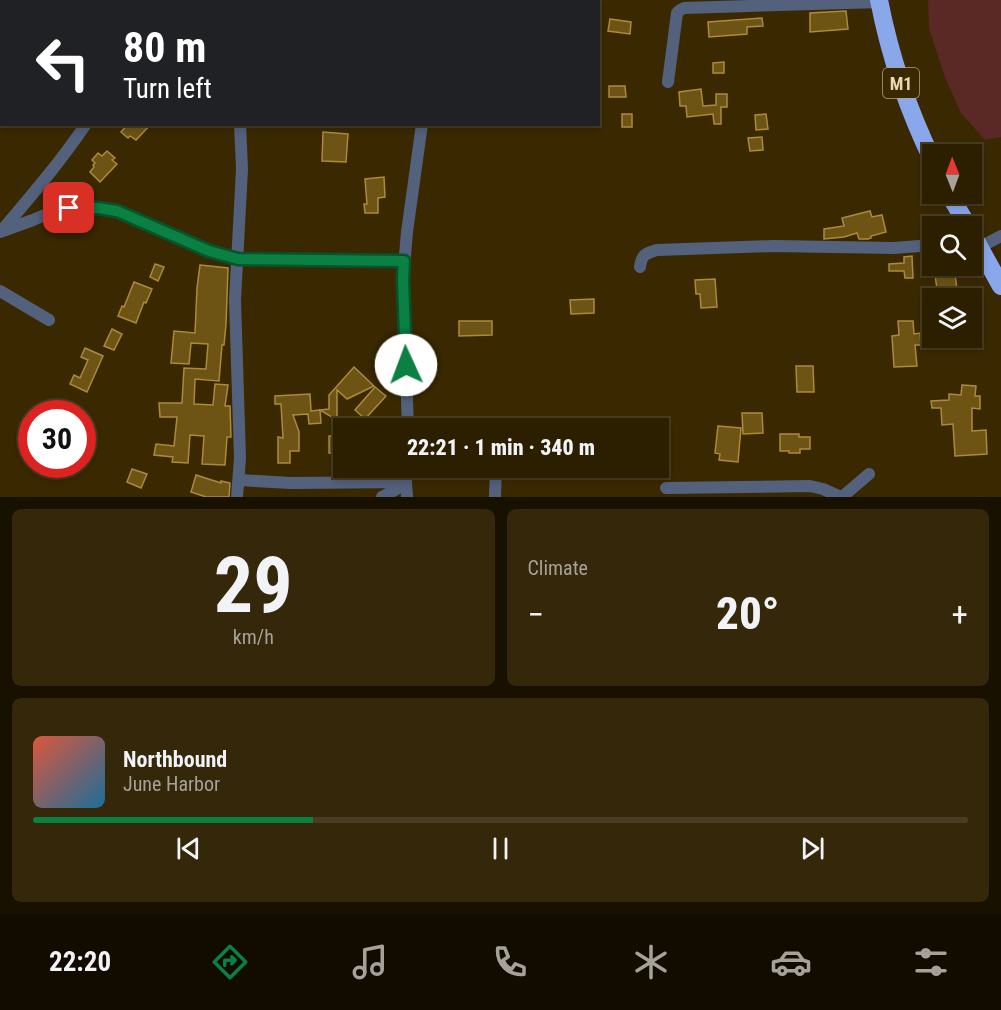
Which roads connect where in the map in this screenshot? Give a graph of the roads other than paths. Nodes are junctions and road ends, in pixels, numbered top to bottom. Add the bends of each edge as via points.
1 (880, 1) edge
2 (668, 82) dead end
3 (85, 126) edge
4 (240, 126) edge
5 (422, 126) edge
6 (925, 144) edge
7 (1, 231) edge
8 (1001, 236) edge
9 (982, 237) edge
10 (922, 246) edge
11 (982, 253) edge
12 (238, 259) junction
13 (404, 261) junction
14 (640, 267) dead end
15 (1001, 286) edge
16 (0, 291) edge
17 (49, 320) dead end
18 (408, 418) edge
19 (869, 474) dead end
20 (408, 478) edge
21 (496, 478) edge
22 (239, 480) junction
23 (406, 482) junction
24 (666, 488) dead end
25 (760, 491) edge
26 (237, 497) edge
27 (382, 497) edge
28 (406, 497) edge
29 (495, 497) edge
30 (841, 497) edge

1 - 2 street via 684,8 677,13
1 - 6 highway, M1 via 902,87
3 - 7 street
4 - 12 street
5 - 13 street
7 - 12 street via 54,211 98,208 117,211 209,251
8 - 9 street
10 - 14 street via 657,250 646,254
11 - 15 highway
12 - 13 street
12 - 22 street via 235,300
13 - 18 street
16 - 17 street
19 - 30 street
20 - 23 street
21 - 29 street
22 - 23 street
22 - 26 street
23 - 27 street
23 - 28 street
24 - 25 street
25 - 30 street via 810,486

